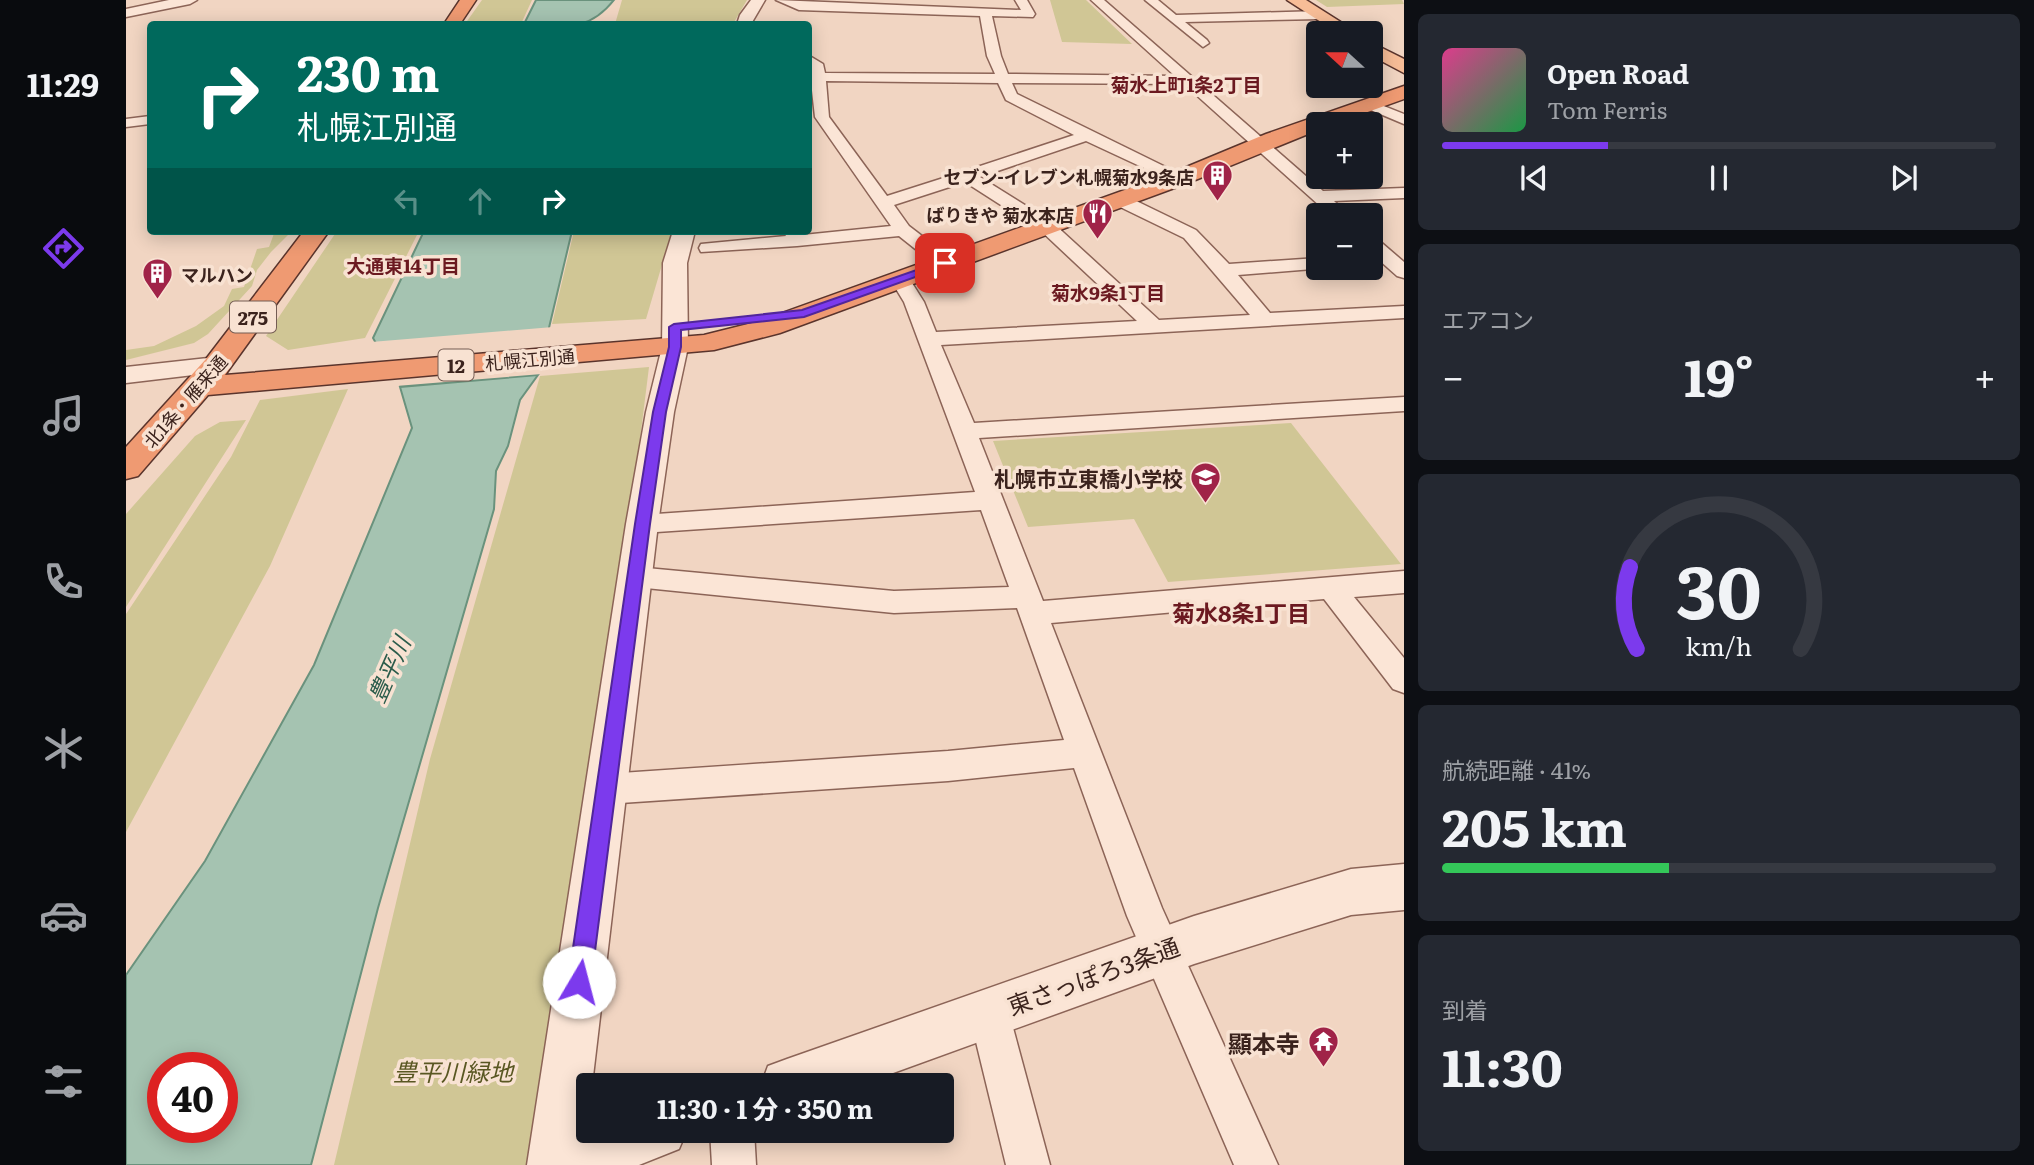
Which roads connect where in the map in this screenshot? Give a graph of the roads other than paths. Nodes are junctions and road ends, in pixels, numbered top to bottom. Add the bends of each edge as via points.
1 (190, 0) edge
2 (468, 0) edge
3 (758, 0) edge
4 (782, 0) edge
5 (1021, 0) edge
6 (1097, 0) edge
7 (1150, 0) edge
8 (1296, 0) edge
9 (156, 3) edge
10 (1226, 6) dead end
11 (985, 12) junction
12 (126, 13) edge
13 (1320, 15) junction
14 (1243, 17) junction
15 (1173, 19) junction
16 (454, 21) edge
17 (745, 21) edge
18 (1330, 21) edge
19 (1203, 43) dead end
20 (1383, 55) edge
21 (812, 63) edge
22 (1404, 67) edge
23 (820, 77) junction
24 (1002, 77) junction
25 (1186, 80) junction
26 (1404, 92) edge
27 (1371, 105) junction
28 (147, 120) edge
29 (1404, 120) edge
30 (126, 123) edge
31 (1087, 136) junction
32 (1260, 146) junction
33 (964, 174) junction
34 (1180, 178) junction
35 (1404, 193) edge
36 (1318, 196) junction
37 (1120, 200) junction
38 (884, 203) junction
39 (1326, 203) edge
40 (1046, 226) junction
41 (903, 229) junction
42 (314, 235) edge
43 (683, 235) edge
44 (812, 235) edge
45 (794, 236) edge
46 (709, 248) dead end
47 (1383, 254) edge
48 (945, 263) junction
49 (1306, 265) edge
50 (1397, 266) edge
51 (1224, 270) junction
52 (900, 279) junction
53 (1404, 312) edge
54 (1265, 320) junction
55 (1153, 325) junction
56 (661, 338) junction
57 (929, 339) junction
58 (126, 375) edge
59 (208, 376) junction
60 (126, 393) edge
61 (1404, 404) edge
62 (965, 431) junction
63 (126, 468) edge
64 (990, 500) junction
65 (642, 524) junction
66 (636, 577) junction
67 (1404, 582) edge
68 (1331, 588) junction
69 (1032, 605) junction
70 (1404, 680) edge
71 (1086, 752) junction
72 (606, 789) junction
73 (1404, 887) edge
74 (1161, 950) junction
75 (989, 1013) junction
76 (821, 1073) edge
77 (624, 1143) edge
78 (733, 1143) edge
79 (555, 1165) edge
80 (564, 1165) edge
81 (734, 1165) edge
82 (1028, 1165) edge
83 (1256, 1165) edge

1 - 9 street
2 - 16 highway
3 - 17 street
4 - 11 street via 799,6
5 - 11 street via 1029,14
6 - 25 street
7 - 15 street
8 - 13 main road
9 - 12 street
10 - 14 street
11 - 24 street
13 - 14 street
13 - 18 main road
14 - 15 street
15 - 19 street
20 - 22 main road
21 - 23 street
23 - 24 street
23 - 38 street via 822,117
24 - 25 street
24 - 31 street via 1010,97
25 - 32 street
26 - 27 highway, 札幌江別通 / 12
27 - 29 street
27 - 32 highway, 札幌江別通 / 12
28 - 30 street
31 - 33 street
31 - 34 street
32 - 34 highway, 札幌江別通 / 12
32 - 36 street
33 - 38 street
33 - 40 street
34 - 37 highway, 札幌江別通 / 12
35 - 36 street
36 - 39 street
37 - 40 highway, 札幌江別通 / 12
37 - 51 street via 1189,234
38 - 41 street
40 - 48 highway, 札幌江別通 / 12
40 - 55 street
41 - 44 street
41 - 48 street
42 - 59 highway, 北1条・雁来通 / 275
43 - 56 street
45 - 46 street
47 - 50 street
48 - 52 highway, 札幌江別通 / 12
49 - 51 street
51 - 54 street
52 - 56 highway, 札幌江別通 / 12 via 770,327 718,340
52 - 57 street
53 - 54 street
54 - 55 street
55 - 57 street
56 - 59 highway, 札幌江別通 / 12
56 - 65 street via 660,412
57 - 62 street
58 - 59 street, 札幌江別通
59 - 60 street, 札幌江別通
59 - 63 highway, 北1条・雁来通
61 - 62 street
62 - 64 street
64 - 65 street
64 - 69 street
65 - 66 street
66 - 69 street via 894,602
66 - 72 street
67 - 68 street
68 - 69 street
68 - 70 street
69 - 71 street
71 - 72 street
71 - 74 street
72 - 79 street
73 - 74 street, 東さっぽろ3条通 via 1351,892
74 - 75 street, 東さっぽろ3条通
74 - 83 street
75 - 76 street, 東さっぽろ3条通
75 - 82 street
77 - 80 street
78 - 81 street

